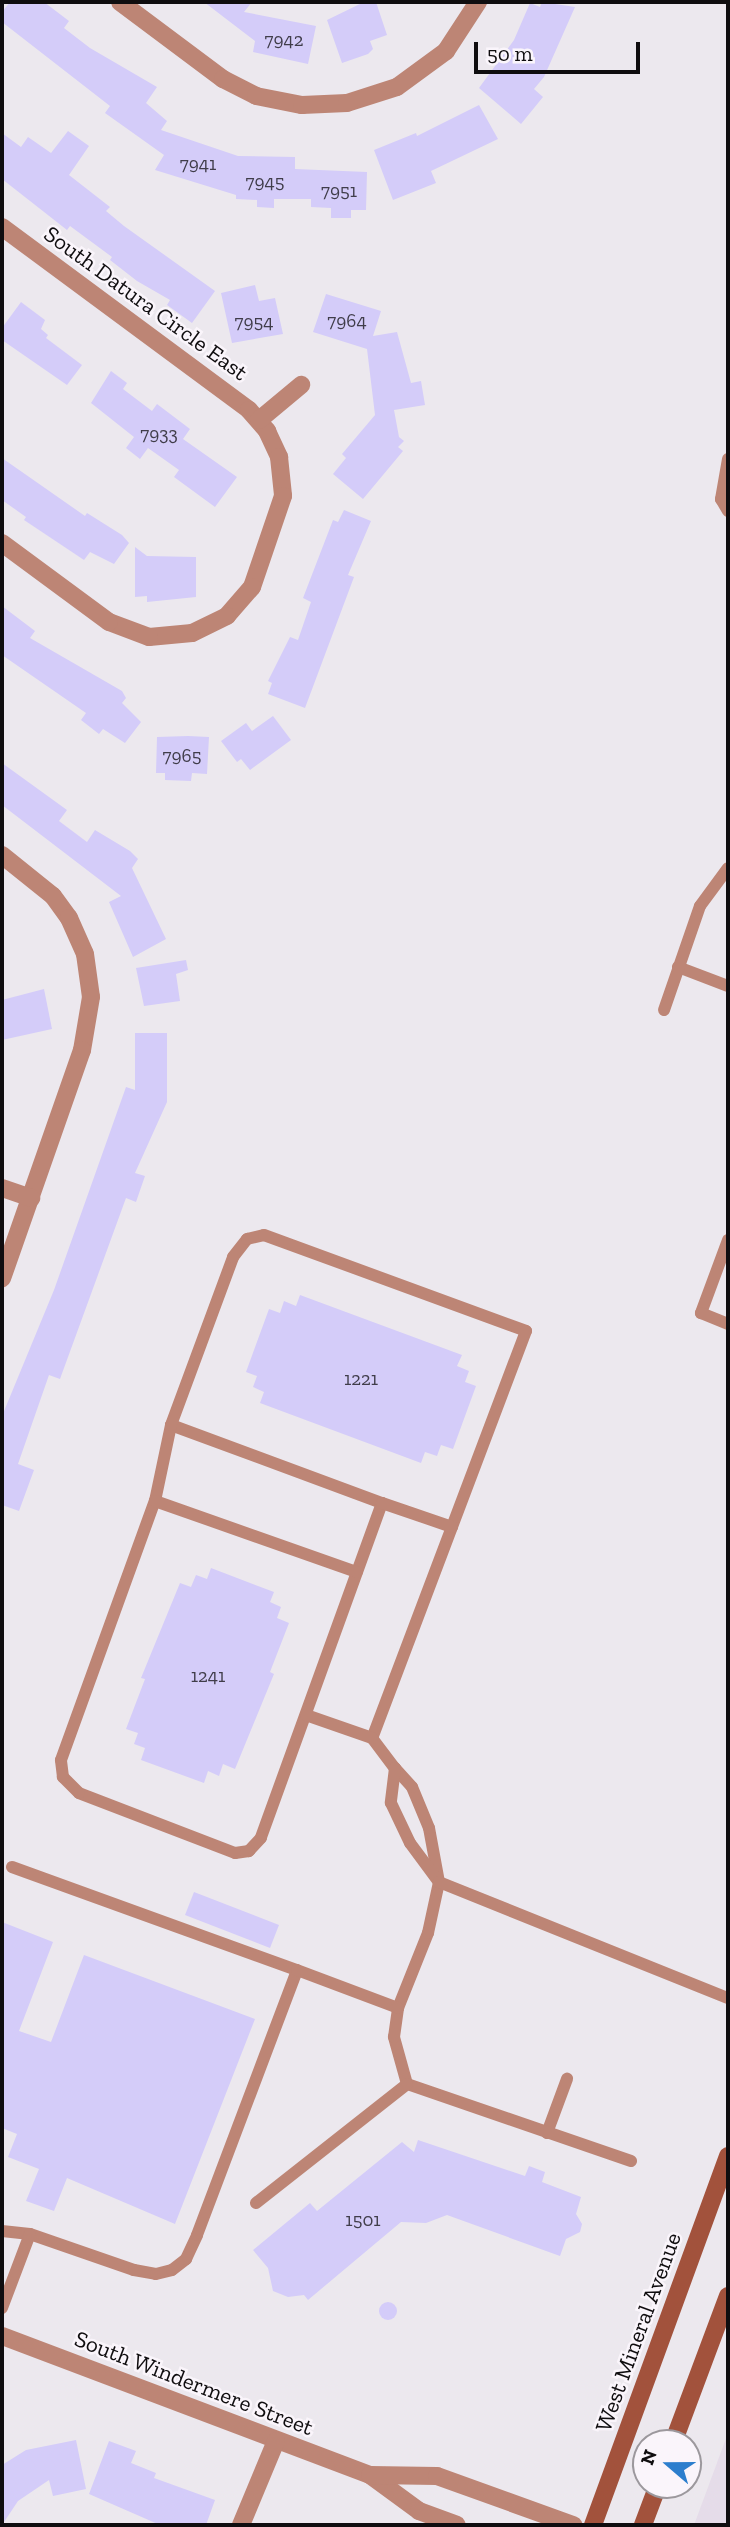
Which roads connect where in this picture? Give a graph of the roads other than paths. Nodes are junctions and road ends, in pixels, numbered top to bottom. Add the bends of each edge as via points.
1 (120, 2) edge
2 (478, 2) edge
3 (2, 228) edge
4 (302, 385) dead end
5 (259, 421) junction
6 (728, 459) edge
7 (728, 511) edge
8 (2, 542) edge
9 (2, 855) edge
10 (728, 868) edge
11 (678, 967) junction
12 (728, 986) edge
13 (664, 1010) dead end
14 (2, 1188) edge
15 (31, 1198) junction
16 (728, 1240) edge
17 (2, 1278) edge
18 (728, 1324) edge
19 (171, 1425) junction
20 (155, 1501) junction
21 (383, 1503) junction
22 (452, 1527) junction
23 (357, 1572) junction
24 (306, 1715) junction
25 (372, 1738) junction
26 (395, 1768) junction
27 (12, 1867) dead end
28 (439, 1882) junction
29 (297, 1970) junction
30 (728, 1998) edge
31 (398, 2008) junction
32 (567, 2079) dead end
33 (407, 2084) junction
34 (547, 2133) junction
35 (728, 2156) edge
36 (631, 2161) dead end
37 (256, 2203) dead end
38 (30, 2234) junction
39 (3, 2235) edge
40 (728, 2296) edge
41 (2, 2308) edge
42 (2, 2336) edge
43 (678, 2429) edge
44 (276, 2441) junction
45 (370, 2475) junction
46 (653, 2499) edge
47 (241, 2525) edge
48 (457, 2525) edge
49 (573, 2525) edge
50 (593, 2525) edge
51 (643, 2525) edge

1 - 2 street via 223,79 256,96 302,105 347,103 397,87 446,51
3 - 5 street, South Datura Circle East
4 - 5 street
5 - 8 street, South Datura Circle East via 279,457 283,496 256,578 239,605 213,625 192,634 149,637 109,622
6 - 7 lane via 721,499
9 - 15 street via 53,896 85,954 91,997 88,1029
10 - 11 lane via 700,906
11 - 12 lane
11 - 13 lane
14 - 15 street
15 - 17 street
16 - 18 lane via 701,1314
19 - 20 lane
19 - 21 lane
19 - 22 lane via 233,1256 247,1239 264,1235 278,1240 526,1331
20 - 23 lane
20 - 24 lane via 61,1759 63,1777 79,1793 235,1853 249,1851 261,1838
21 - 22 lane
21 - 23 lane
22 - 25 lane
23 - 24 lane
24 - 25 lane
25 - 26 lane
26 - 28 lane via 412,1787 429,1828
26 - 28 lane via 391,1803 410,1843
27 - 29 lane
28 - 30 lane
28 - 31 lane via 428,1933
29 - 31 lane
29 - 38 lane via 186,2259 172,2270 156,2274
31 - 33 lane via 394,2037
32 - 34 lane
33 - 34 lane
33 - 37 lane
34 - 36 lane
35 - 50 main road, West Mineral Avenue
38 - 39 lane
38 - 41 lane
40 - 43 main road
42 - 44 street, South Windermere Street
44 - 45 street, South Windermere Street
44 - 47 street
45 - 48 street, South Windermere Street via 419,2511
45 - 49 street, South Windermere Street via 437,2476
46 - 51 main road

